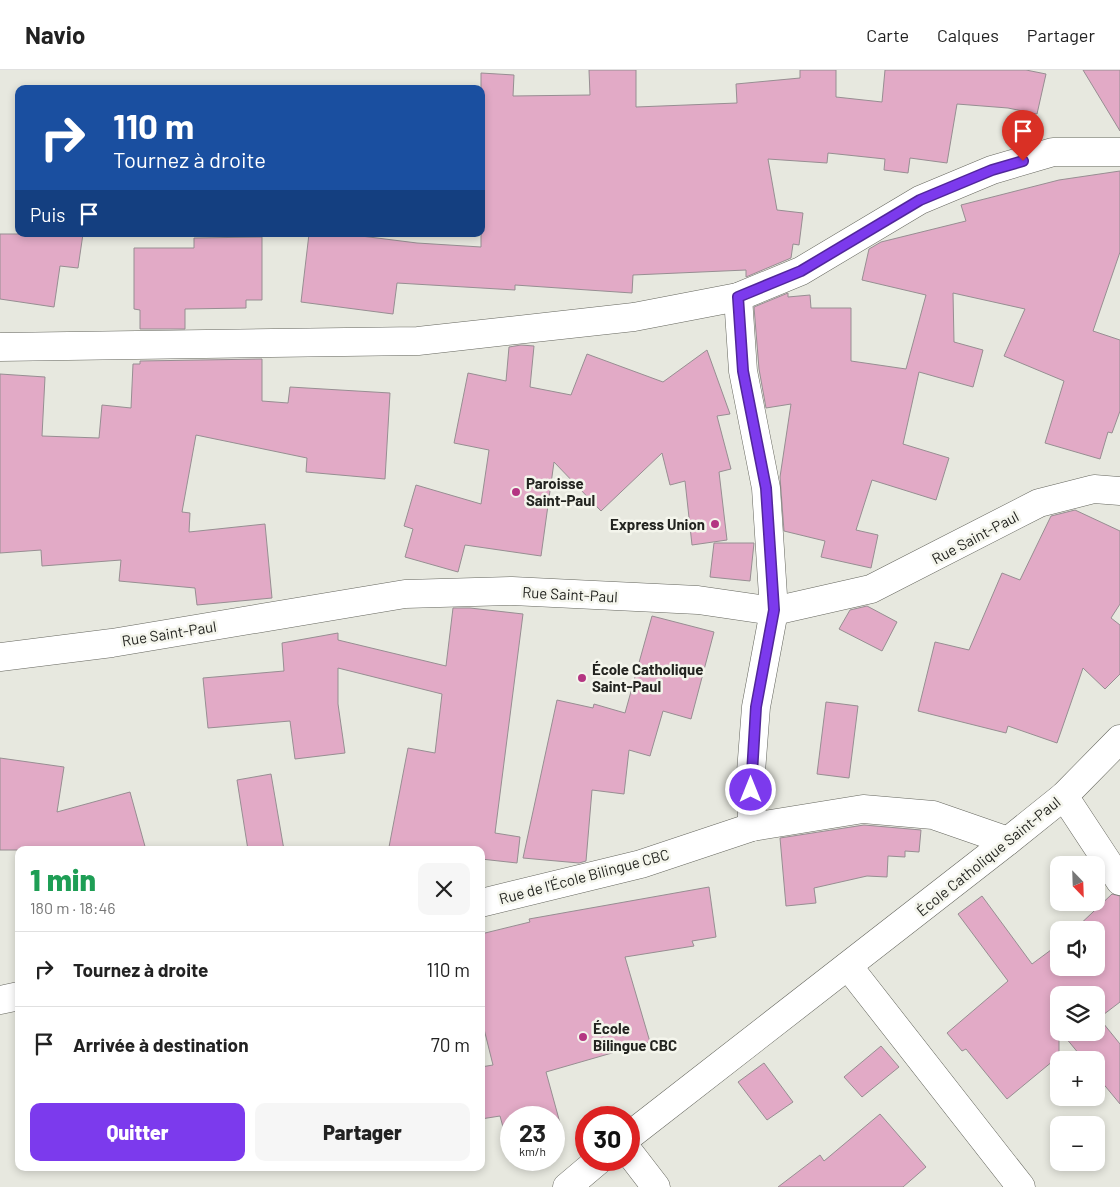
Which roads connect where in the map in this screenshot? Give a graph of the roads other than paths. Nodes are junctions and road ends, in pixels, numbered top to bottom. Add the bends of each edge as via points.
1 (1120, 152) edge
2 (738, 297) junction
3 (0, 347) edge
4 (1120, 491) edge
5 (774, 610) junction
6 (0, 657) edge
7 (1120, 739) edge
8 (1064, 796) junction
9 (752, 827) junction
10 (1008, 841) junction
11 (1120, 881) edge
12 (485, 902) edge
13 (848, 966) junction
14 (15, 997) edge
15 (0, 1000) edge
16 (640, 1127) edge
17 (640, 1166) edge
18 (586, 1171) edge
19 (567, 1187) edge
20 (656, 1187) edge
21 (1021, 1187) edge

1 - 2 street via 1053,152 992,170 920,200 801,271
2 - 3 street via 634,317 418,341
2 - 5 street via 743,371 766,488
4 - 5 street, Rue Saint-Paul via 1094,488 1039,503 870,589
5 - 6 street, Rue Saint-Paul via 698,600 512,591 405,594 112,643
5 - 9 street via 756,707 751,772
7 - 8 street, École Catholique Saint-Paul
8 - 10 street, École Catholique Saint-Paul
8 - 11 street
9 - 10 street, Rue de l'École Bilingue CBC via 863,809 933,815
9 - 12 street, Rue de l'École Bilingue CBC via 641,864
10 - 13 street, École Catholique Saint-Paul
13 - 16 street, École Catholique Saint-Paul
13 - 21 street
14 - 15 street
17 - 20 street
18 - 19 street

